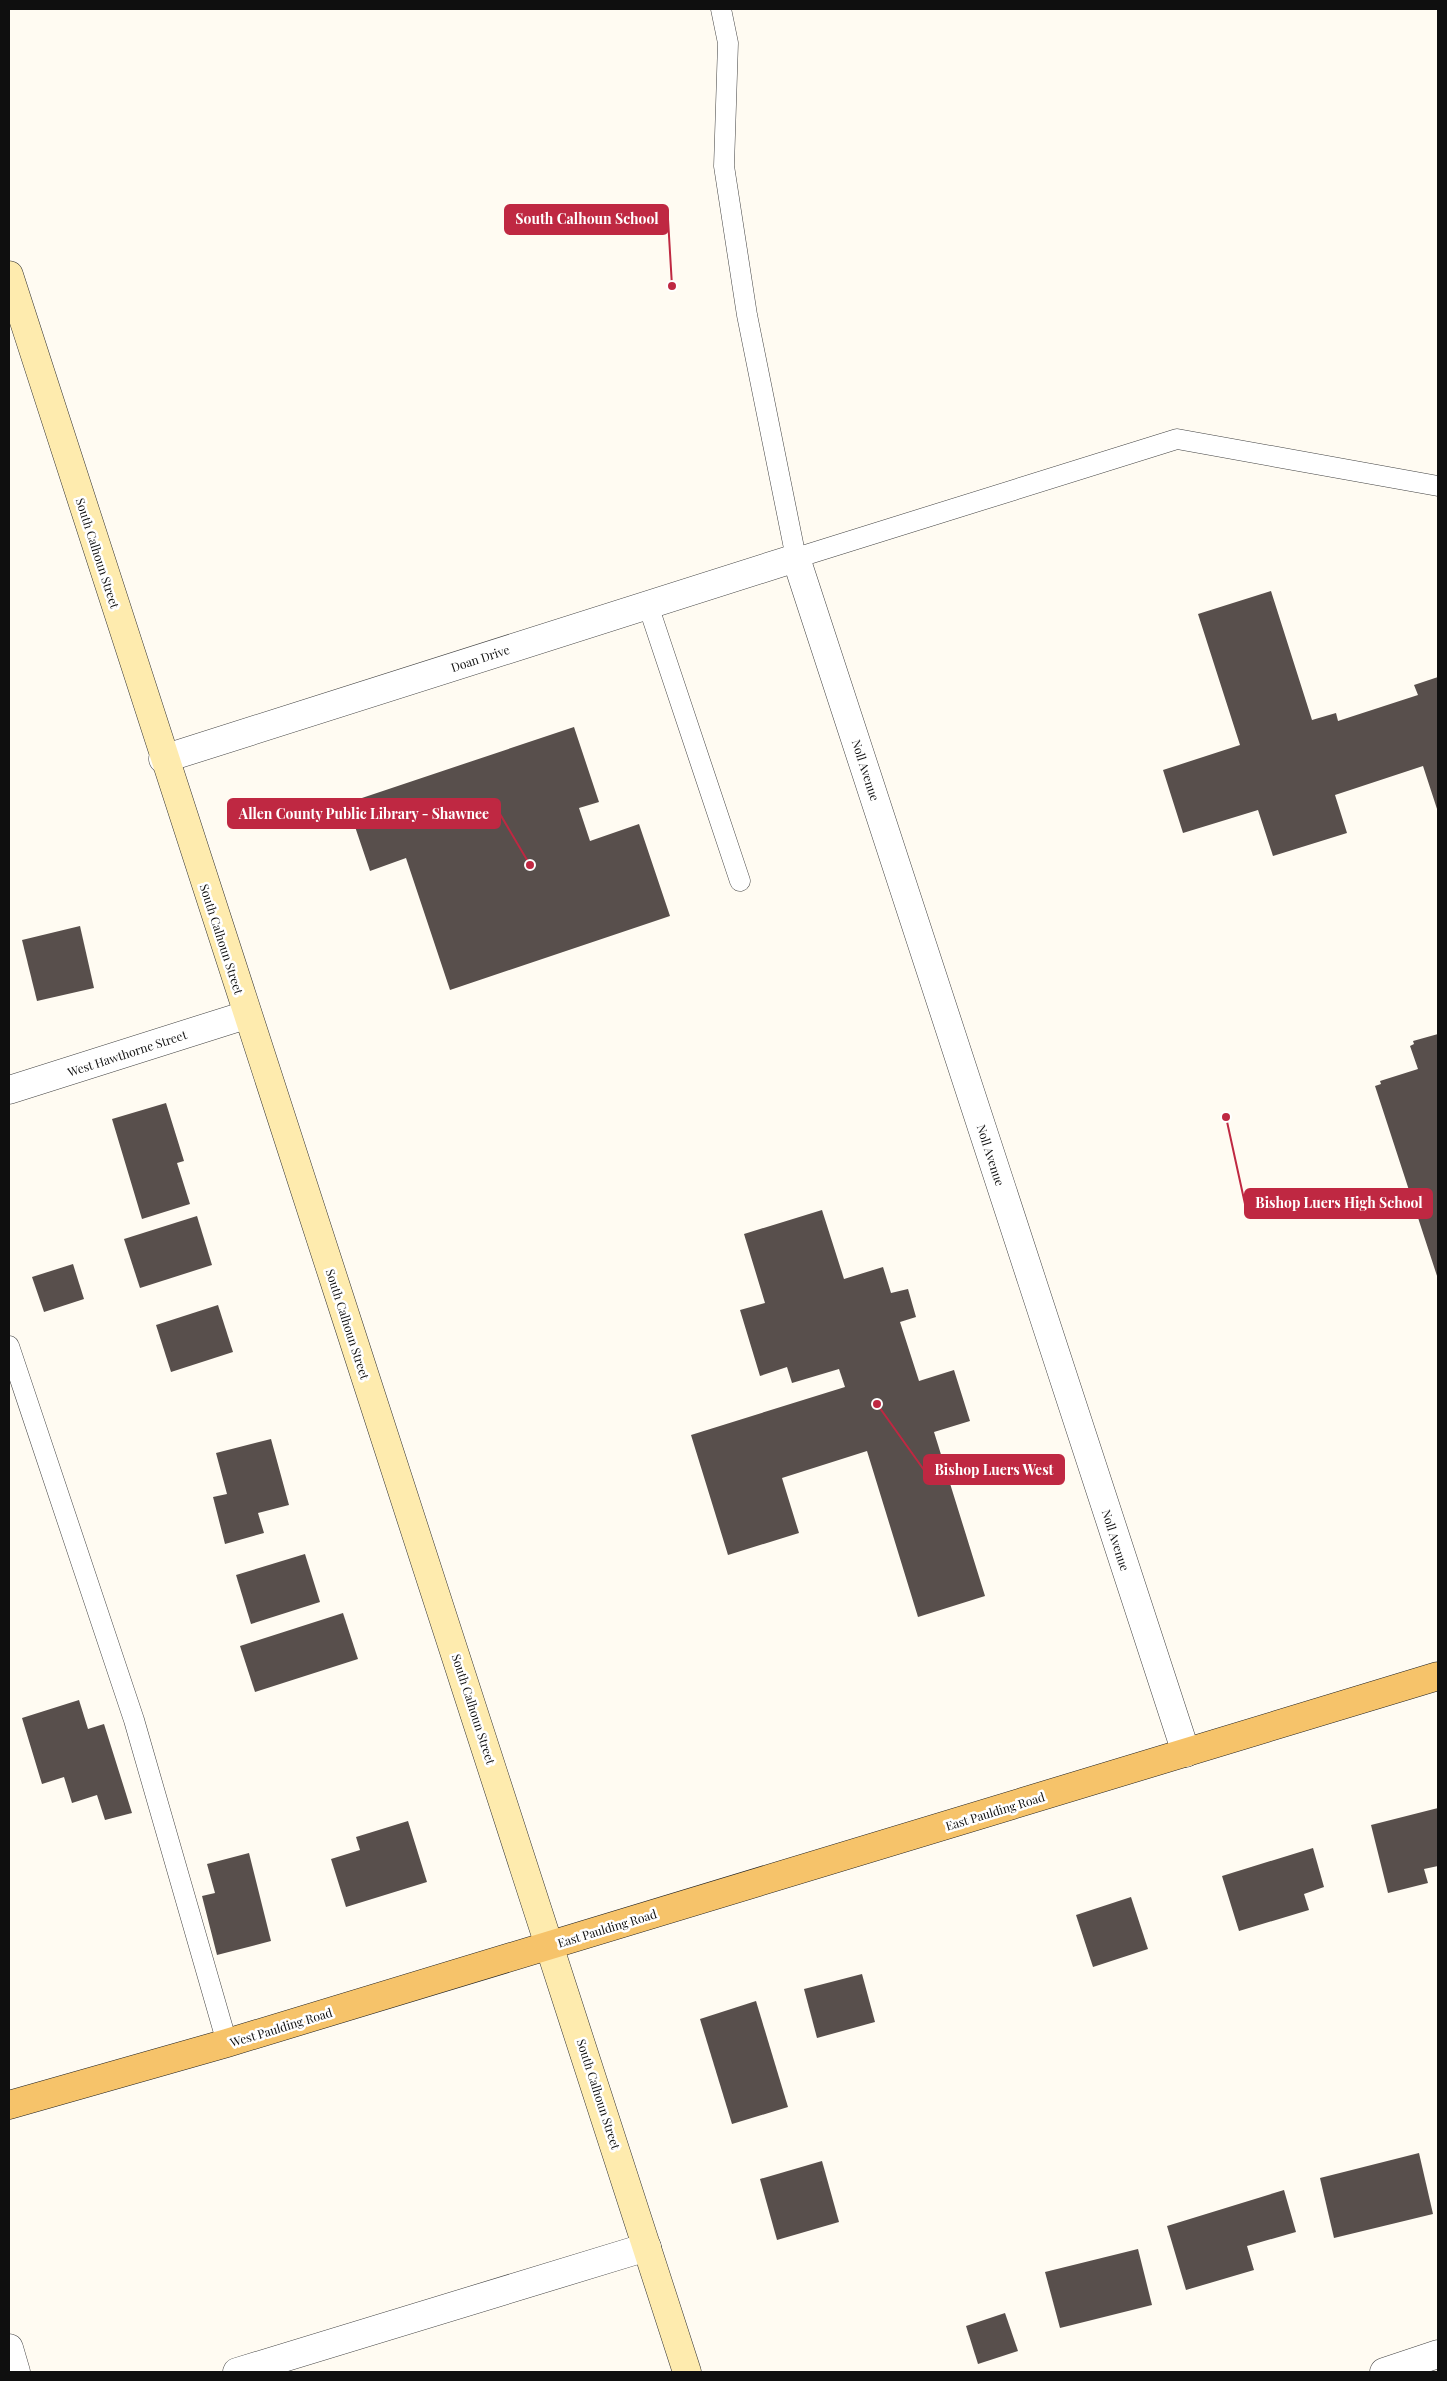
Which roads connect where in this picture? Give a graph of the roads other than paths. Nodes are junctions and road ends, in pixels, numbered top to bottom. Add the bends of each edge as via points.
1 (720, 9) edge
2 (9, 275) edge
3 (1438, 486) edge
4 (796, 558) junction
5 (648, 605) junction
6 (163, 759) junction
7 (740, 881) dead end
8 (246, 1015) junction
9 (9, 1090) edge
10 (9, 1346) edge
11 (1438, 1676) edge
12 (1186, 1753) junction
13 (551, 1945) junction
14 (227, 2043) junction
15 (9, 2105) edge
16 (648, 2248) junction
17 (9, 2348) edge
18 (1438, 2354) edge
19 (16, 2372) edge
20 (237, 2372) edge
21 (687, 2372) edge
22 (1384, 2372) edge

1 - 4 lane via 728,43 724,166 746,315
2 - 6 street, South Calhoun Street
3 - 4 lane via 1176,439
4 - 5 street, Doan Drive
4 - 12 street, Noll Avenue
5 - 6 street, Doan Drive
5 - 7 lane
6 - 8 street, South Calhoun Street
8 - 9 street, West Hawthorne Street
8 - 13 street, South Calhoun Street
10 - 14 lane via 134,1720
11 - 12 main road, East Paulding Road
12 - 13 main road, East Paulding Road
13 - 14 main road, West Paulding Road
13 - 16 street, South Calhoun Street
14 - 15 main road, West Paulding Road
16 - 20 street
16 - 21 street, South Calhoun Street
17 - 19 street
18 - 22 street

